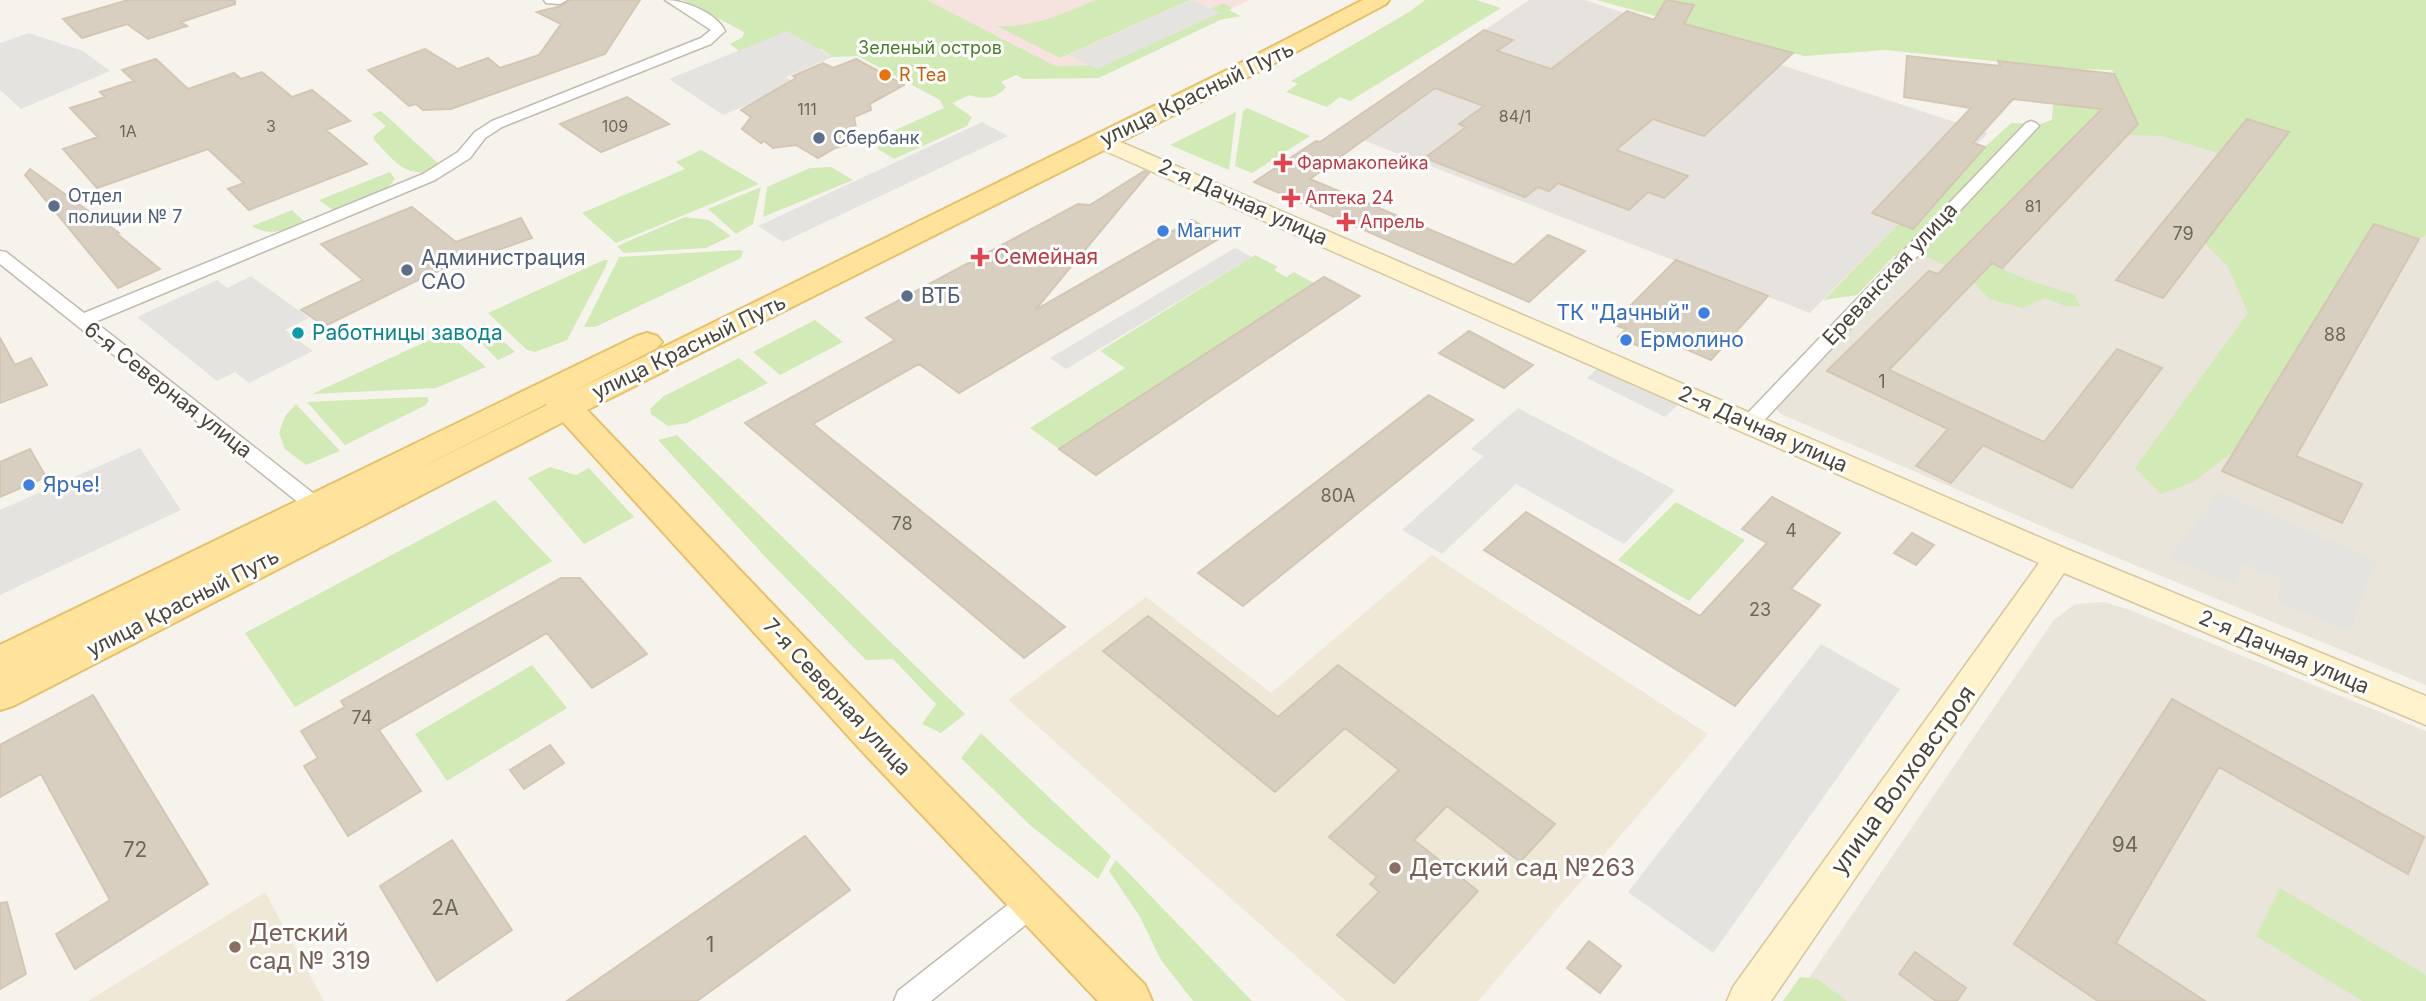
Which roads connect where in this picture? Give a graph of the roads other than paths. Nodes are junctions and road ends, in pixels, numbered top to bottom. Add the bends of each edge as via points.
1 (672, 0) edge
2 (1347, 0) edge
3 (1379, 0) edge
4 (2031, 126) dead end
5 (1102, 141) junction
6 (0, 256) edge
7 (81, 321) junction
8 (558, 398) junction
9 (1749, 423) junction
10 (325, 516) junction
11 (2058, 558) junction
12 (0, 662) edge
13 (0, 695) edge
14 (2426, 711) edge
15 (1034, 901) junction
16 (908, 1001) edge
17 (1129, 1001) edge
18 (1747, 1001) edge

1 - 7 street via 718,30 706,41 497,124 480,135 464,155 429,177
2 - 8 main road, улица Красный Путь
3 - 5 main road, улица Красный Путь
4 - 9 street, Ереванская улица
5 - 8 main road, улица Красный Путь
5 - 9 street, 2-я Дачная улица
6 - 7 street, 6-я Северная улица
7 - 10 street, 6-я Северная улица
8 - 10 main road, улица Красный Путь
8 - 15 main road, 7-я Северная улица
9 - 11 street, 2-я Дачная улица
10 - 12 main road, улица Красный Путь
10 - 13 main road, улица Красный Путь
11 - 14 street, 2-я Дачная улица
11 - 18 street, улица Волховстроя
15 - 16 street
15 - 17 main road, 7-я Северная улица

